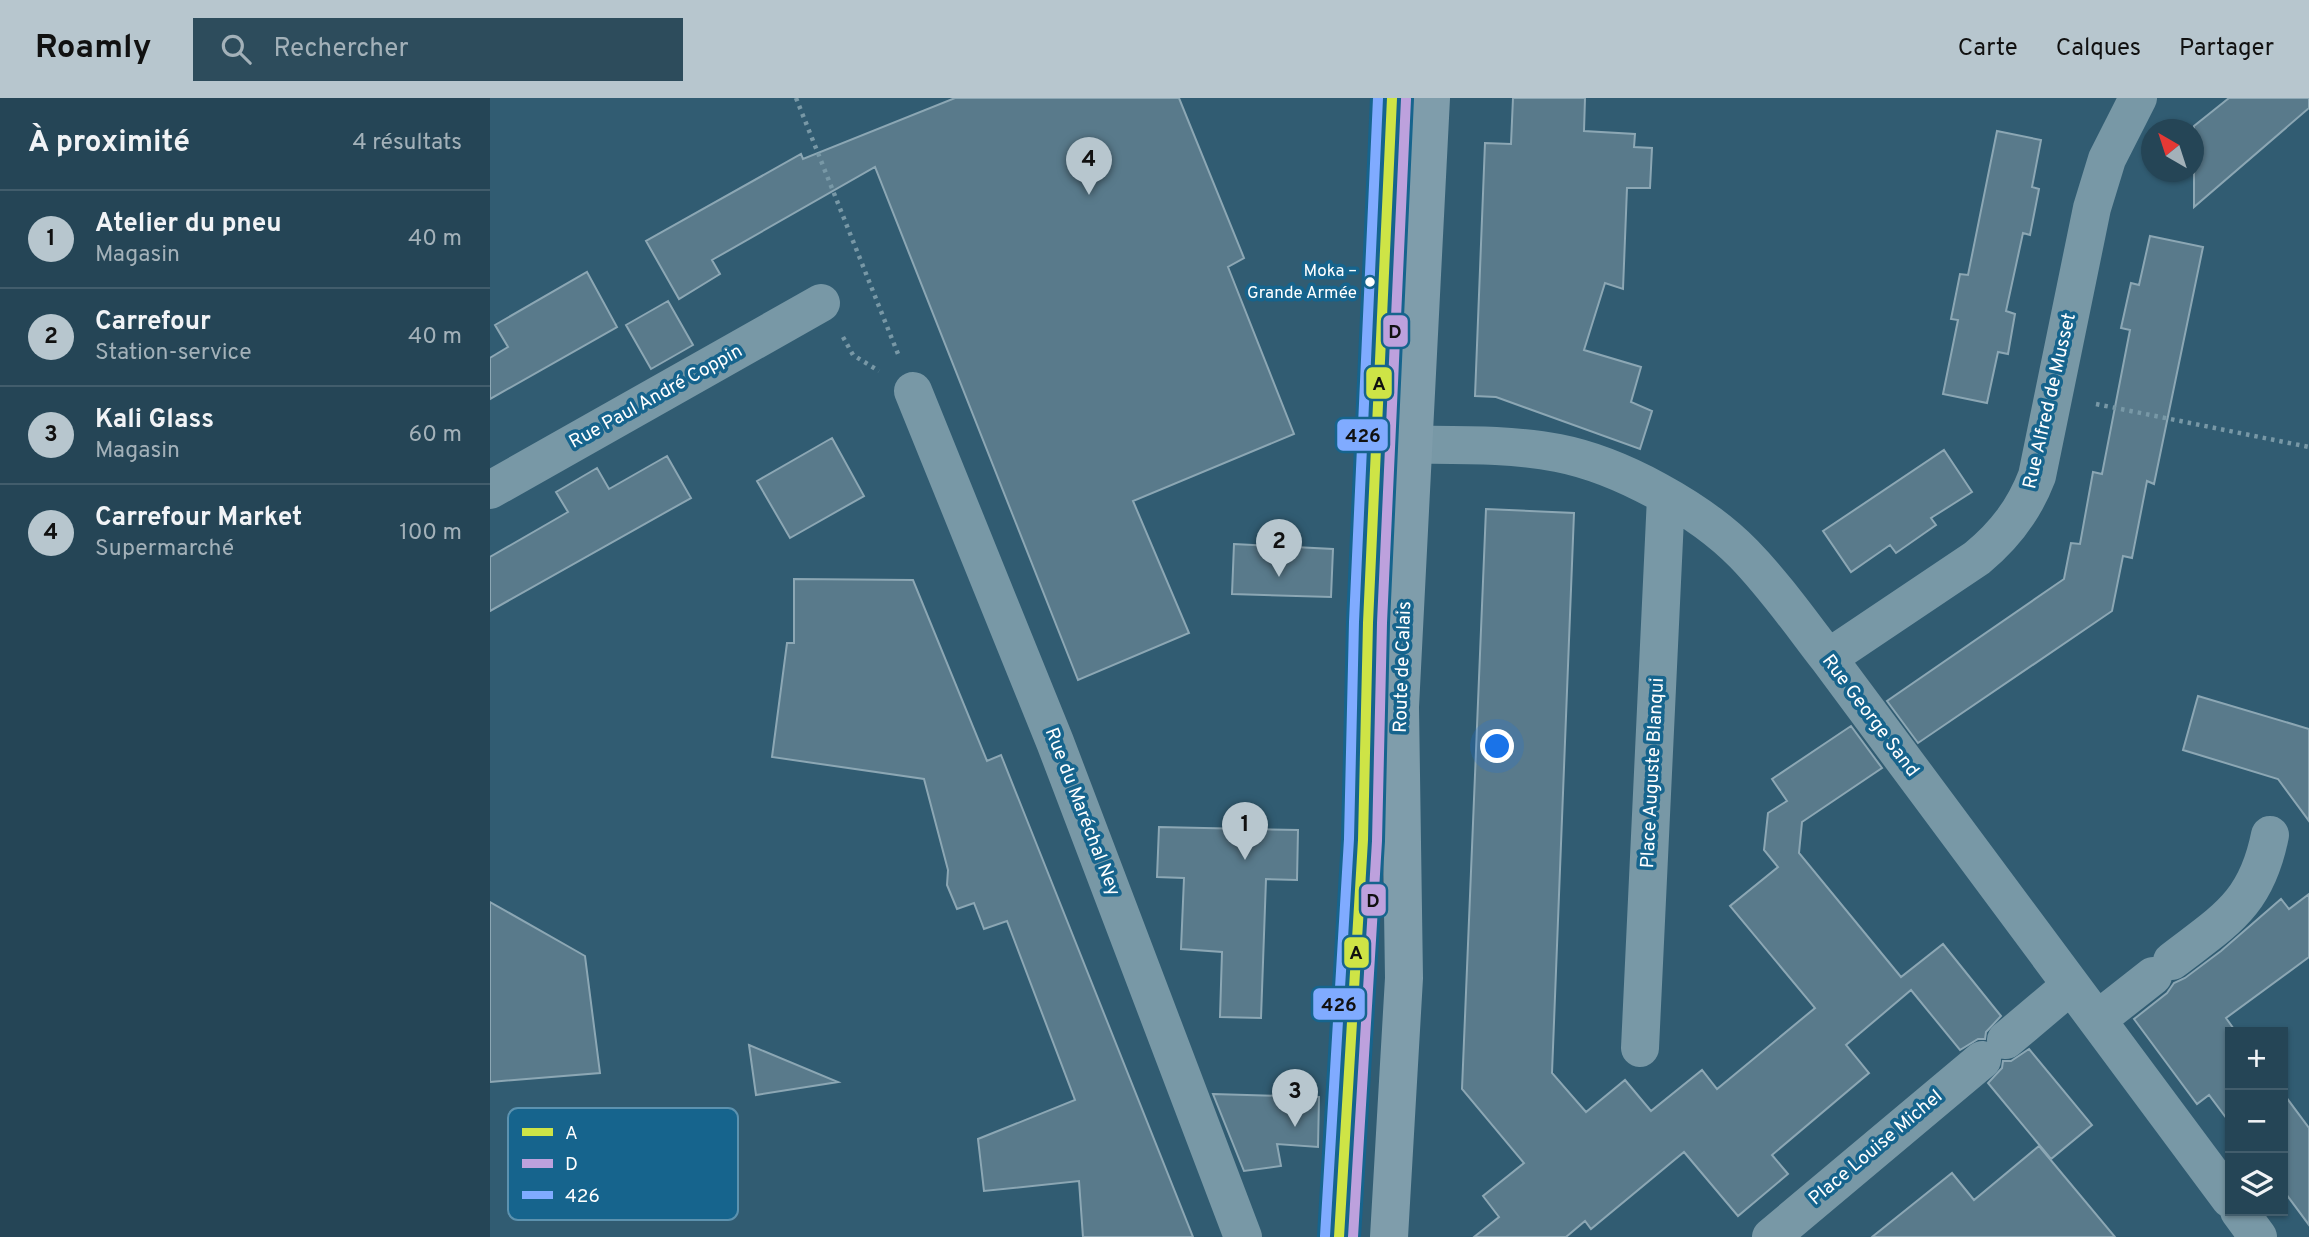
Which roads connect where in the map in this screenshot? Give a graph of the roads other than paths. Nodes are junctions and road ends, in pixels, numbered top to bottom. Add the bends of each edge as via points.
1 (1392, 98) edge
2 (1431, 98) edge
3 (2138, 98) edge
4 (821, 303) road end
5 (913, 391) road end
6 (1375, 443) junction
7 (1414, 445) junction
8 (490, 490) edge
9 (1666, 497) junction
10 (1828, 659) junction
11 (2270, 835) dead end
12 (2070, 986) junction
13 (2097, 1020) junction
14 (1640, 1048) dead end
15 (2225, 1192) edge
16 (2243, 1216) edge
17 (1243, 1237) edge
18 (1339, 1237) edge
19 (1390, 1237) edge
20 (1770, 1237) edge
21 (2258, 1237) edge

1 - 6 main road, Route de Calais
2 - 7 main road, Route de Calais
3 - 10 street, Rue Alfred de Musset via 2099,183 2037,476 2009,528 1976,558
4 - 8 street, Rue Paul André Coppin
5 - 17 street, Rue du Maréchal Ney via 1055,742
6 - 7 street, Rue George Sand
6 - 18 main road, Route de Calais via 1363,840
7 - 9 street, Rue George Sand via 1558,453 1606,468
7 - 19 main road, Route de Calais via 1400,707 1404,978
9 - 10 street, Rue George Sand via 1744,554
9 - 14 street, Place Auguste Blanqui
10 - 12 street, Rue George Sand
11 - 13 street via 2264,866 2244,902
12 - 13 street, Rue George Sand
12 - 20 street, Place Louise Michel
13 - 15 street, Rue George Sand
16 - 21 street

